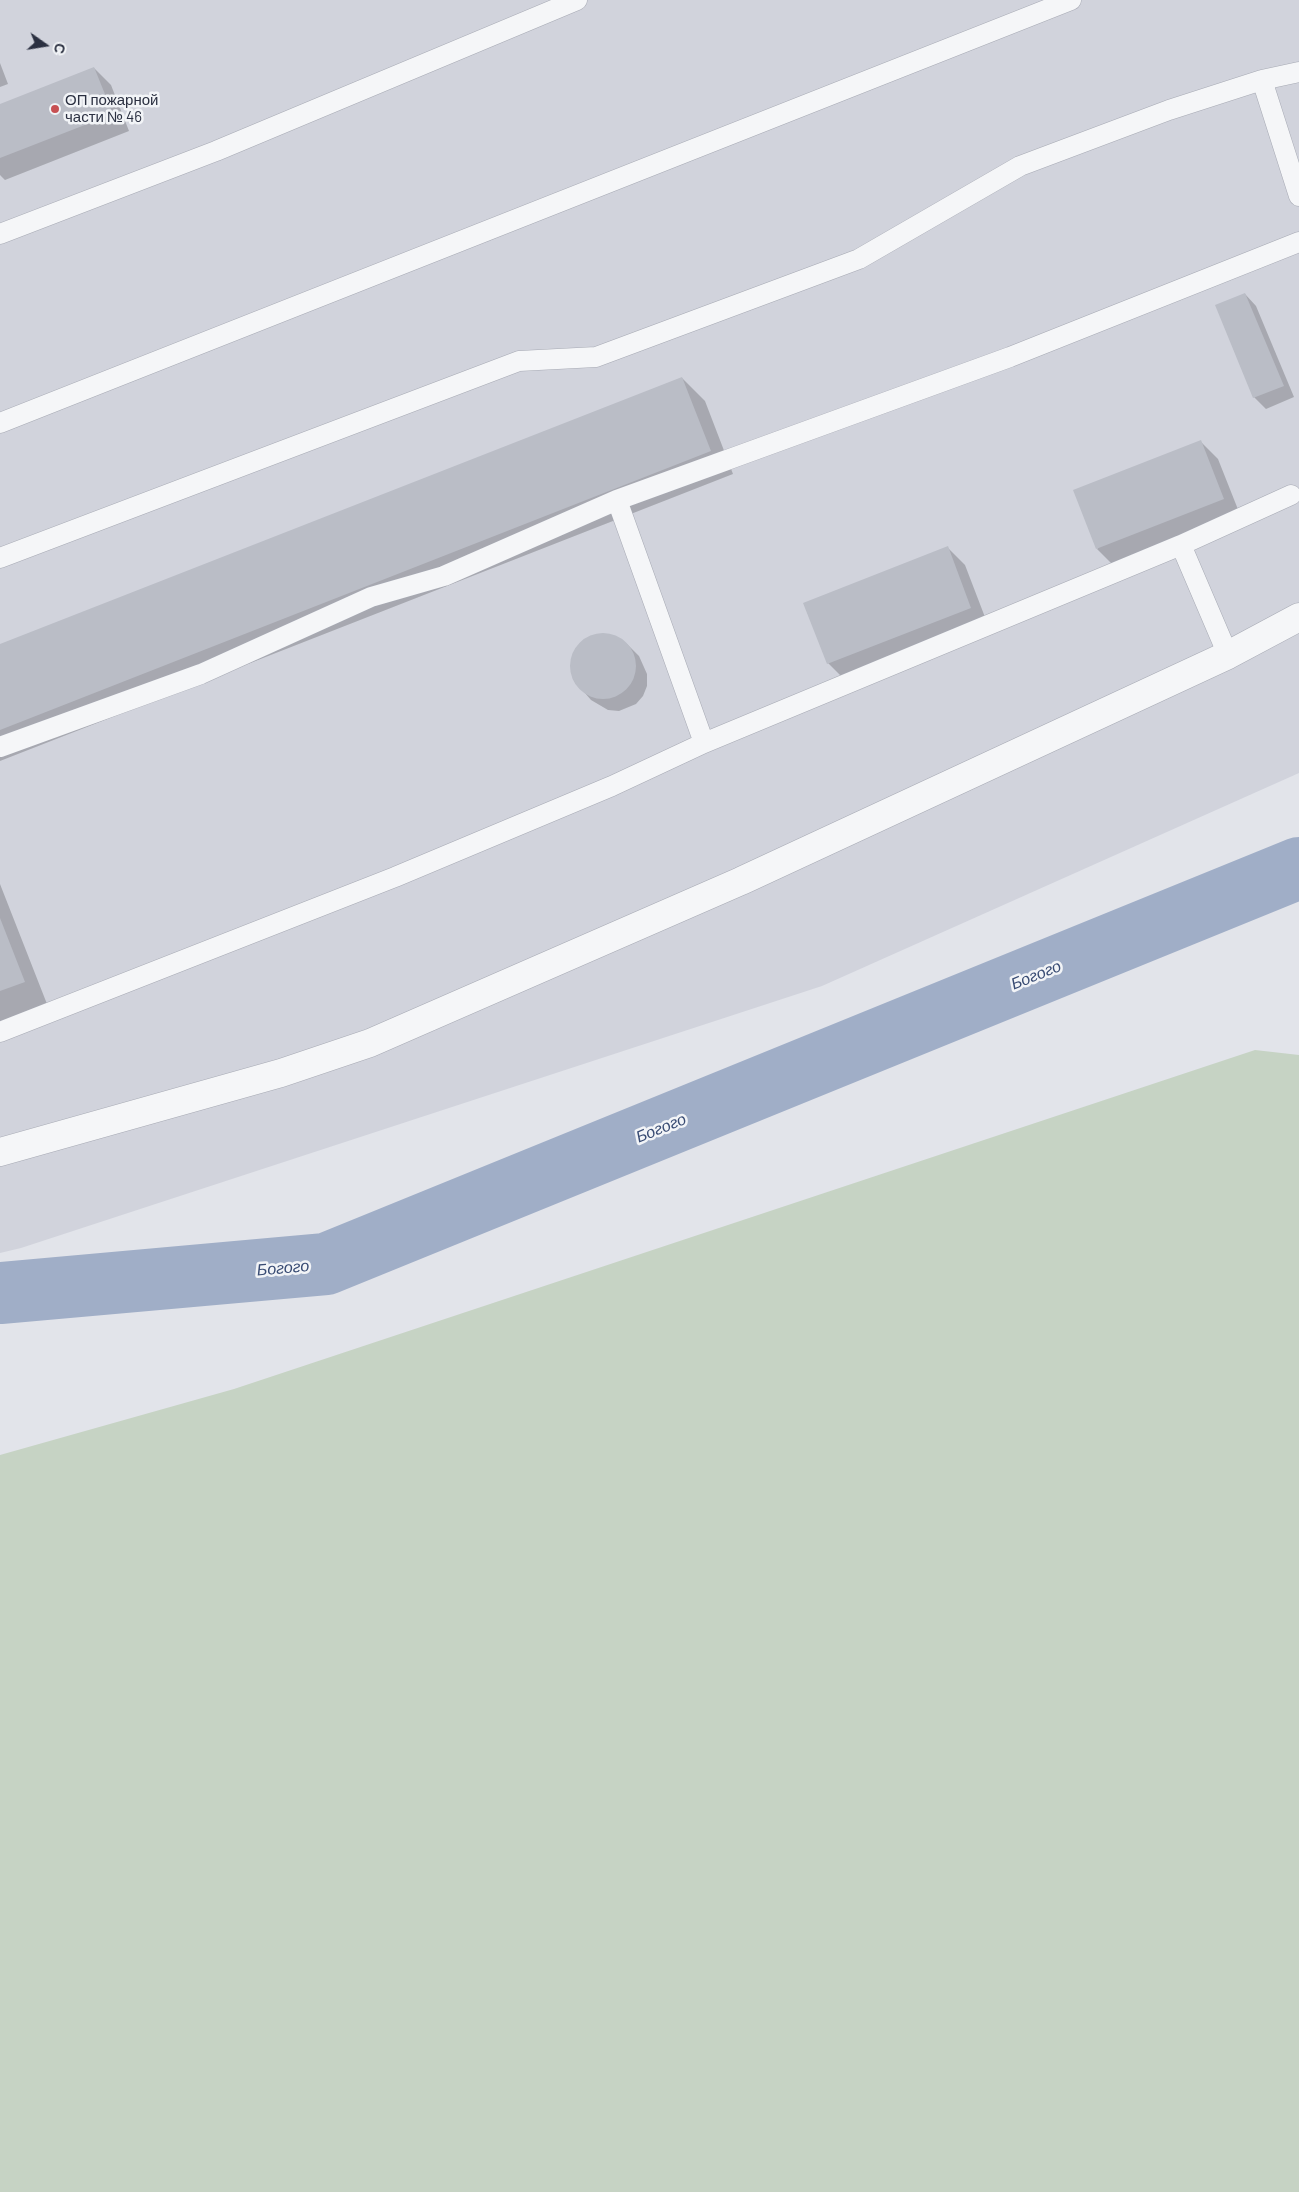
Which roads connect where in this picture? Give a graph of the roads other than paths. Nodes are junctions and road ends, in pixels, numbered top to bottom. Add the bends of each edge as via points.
1 (577, 0) edge
2 (1071, 0) edge
3 (1299, 72) edge
4 (1262, 80) junction
5 (1299, 196) edge
6 (0, 234) edge
7 (1299, 242) edge
8 (0, 423) edge
9 (1291, 495) dead end
10 (617, 500) junction
11 (1181, 545) junction
12 (0, 558) edge
13 (1299, 617) edge
14 (1228, 655) junction
15 (704, 743) junction
16 (0, 747) edge
17 (0, 1032) edge
18 (0, 1152) edge

1 - 6 lane via 216,151
2 - 8 lane
3 - 4 lane
4 - 5 lane
4 - 12 lane via 1169,110 1020,166 859,259 596,358 519,361
7 - 10 lane via 1010,357
9 - 11 lane
10 - 15 lane
10 - 16 lane via 444,576 371,597 201,674
11 - 14 lane
11 - 15 lane
13 - 14 street
14 - 18 street via 741,881 370,1043 281,1073
15 - 17 lane via 612,786 395,877

